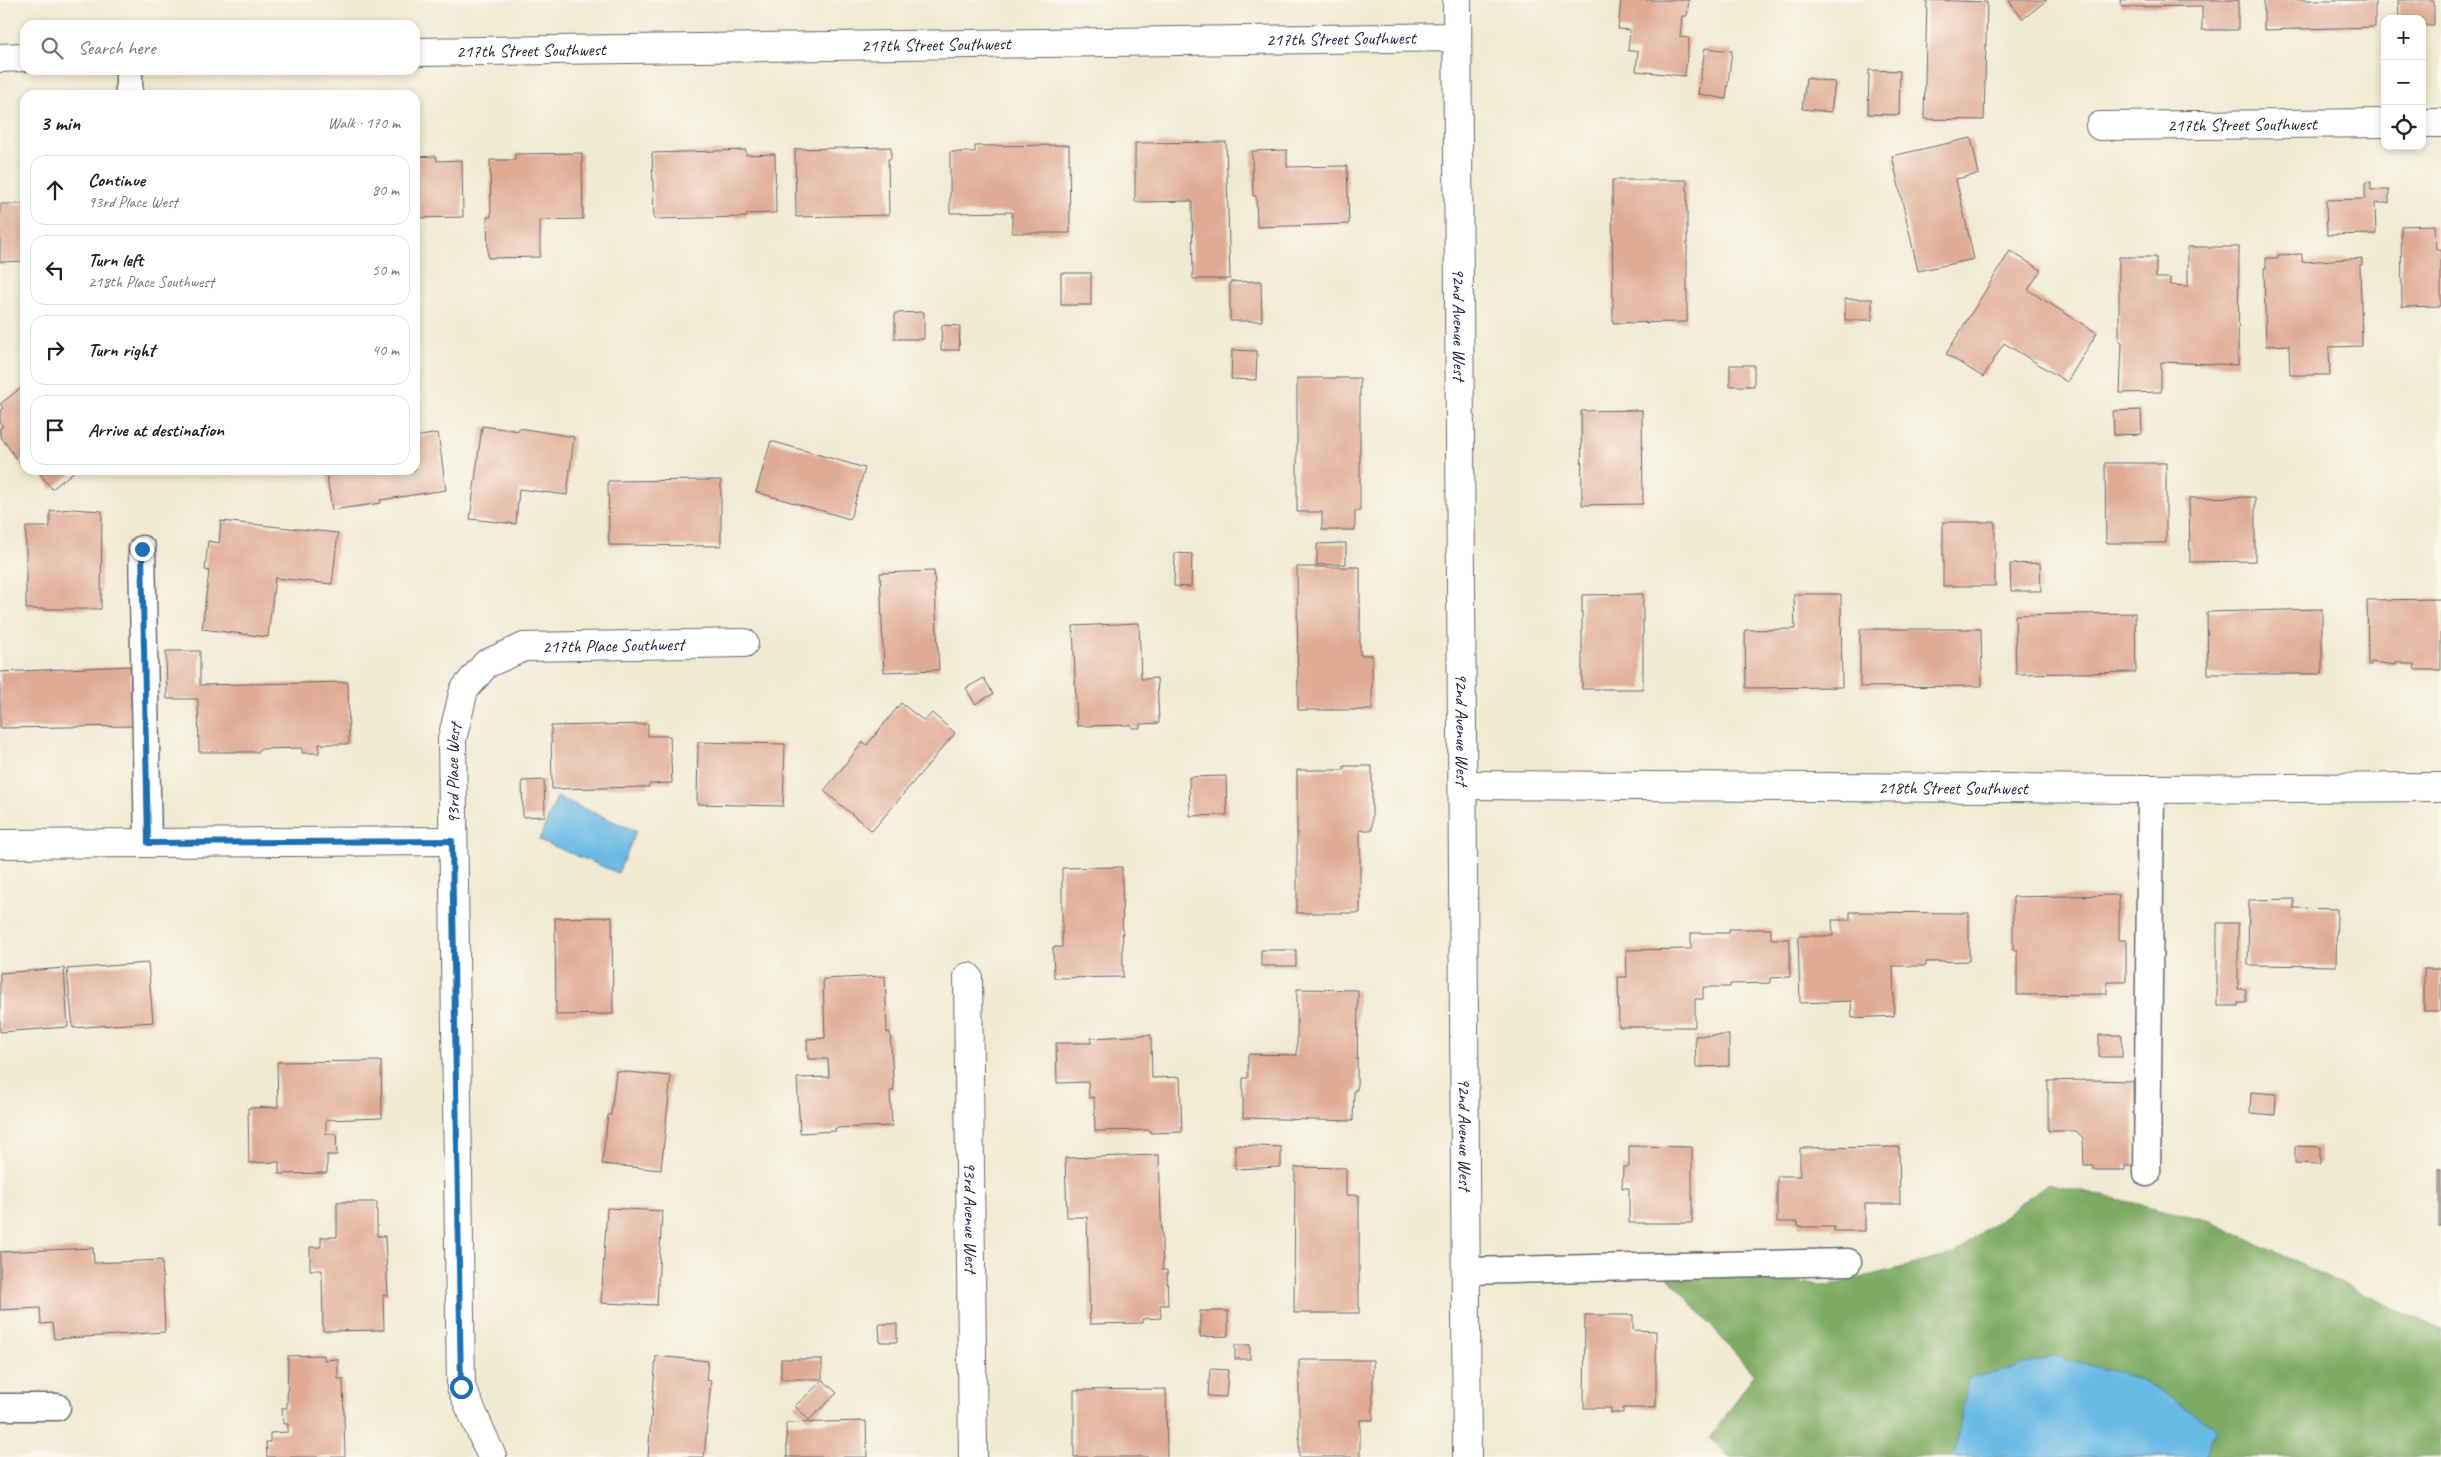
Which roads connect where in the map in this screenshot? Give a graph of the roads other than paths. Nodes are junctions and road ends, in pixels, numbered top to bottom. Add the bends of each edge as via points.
1 (1457, 0) edge
2 (1457, 37) junction
3 (420, 52) edge
4 (0, 58) edge
5 (20, 58) edge
6 (129, 75) edge
7 (130, 90) edge
8 (2381, 123) edge
9 (2426, 123) edge
10 (2441, 123) edge
11 (2100, 126) dead end
12 (142, 549) dead end
13 (744, 643) dead end
14 (486, 664) joint
15 (1464, 785) junction
16 (2441, 787) edge
17 (2151, 789) junction
18 (452, 841) junction
19 (148, 843) junction
20 (0, 844) edge
21 (968, 977) dead end
22 (2147, 1173) dead end
23 (1848, 1262) dead end
24 (1467, 1271) junction
25 (0, 1407) edge
26 (56, 1407) dead end
27 (492, 1457) edge
28 (973, 1457) edge
29 (1467, 1457) edge

1 - 2 street, 92nd Avenue West
2 - 3 street, 217th Street Southwest
2 - 15 street, 92nd Avenue West
4 - 5 street
6 - 7 lane
8 - 11 street, 217th Street Southwest
9 - 10 street
12 - 19 lane
13 - 14 street, 217th Place Southwest via 524,648
14 - 18 street, 93rd Place West via 464,690 452,739
15 - 17 street, 218th Street Southwest
15 - 24 street, 92nd Avenue West
16 - 17 street, 218th Street Southwest
17 - 22 lane
18 - 19 street
18 - 27 street, 93rd Place West via 461,1387
19 - 20 street
21 - 28 street, 93rd Avenue West
23 - 24 lane
24 - 29 street, 92nd Avenue West
25 - 26 lane

